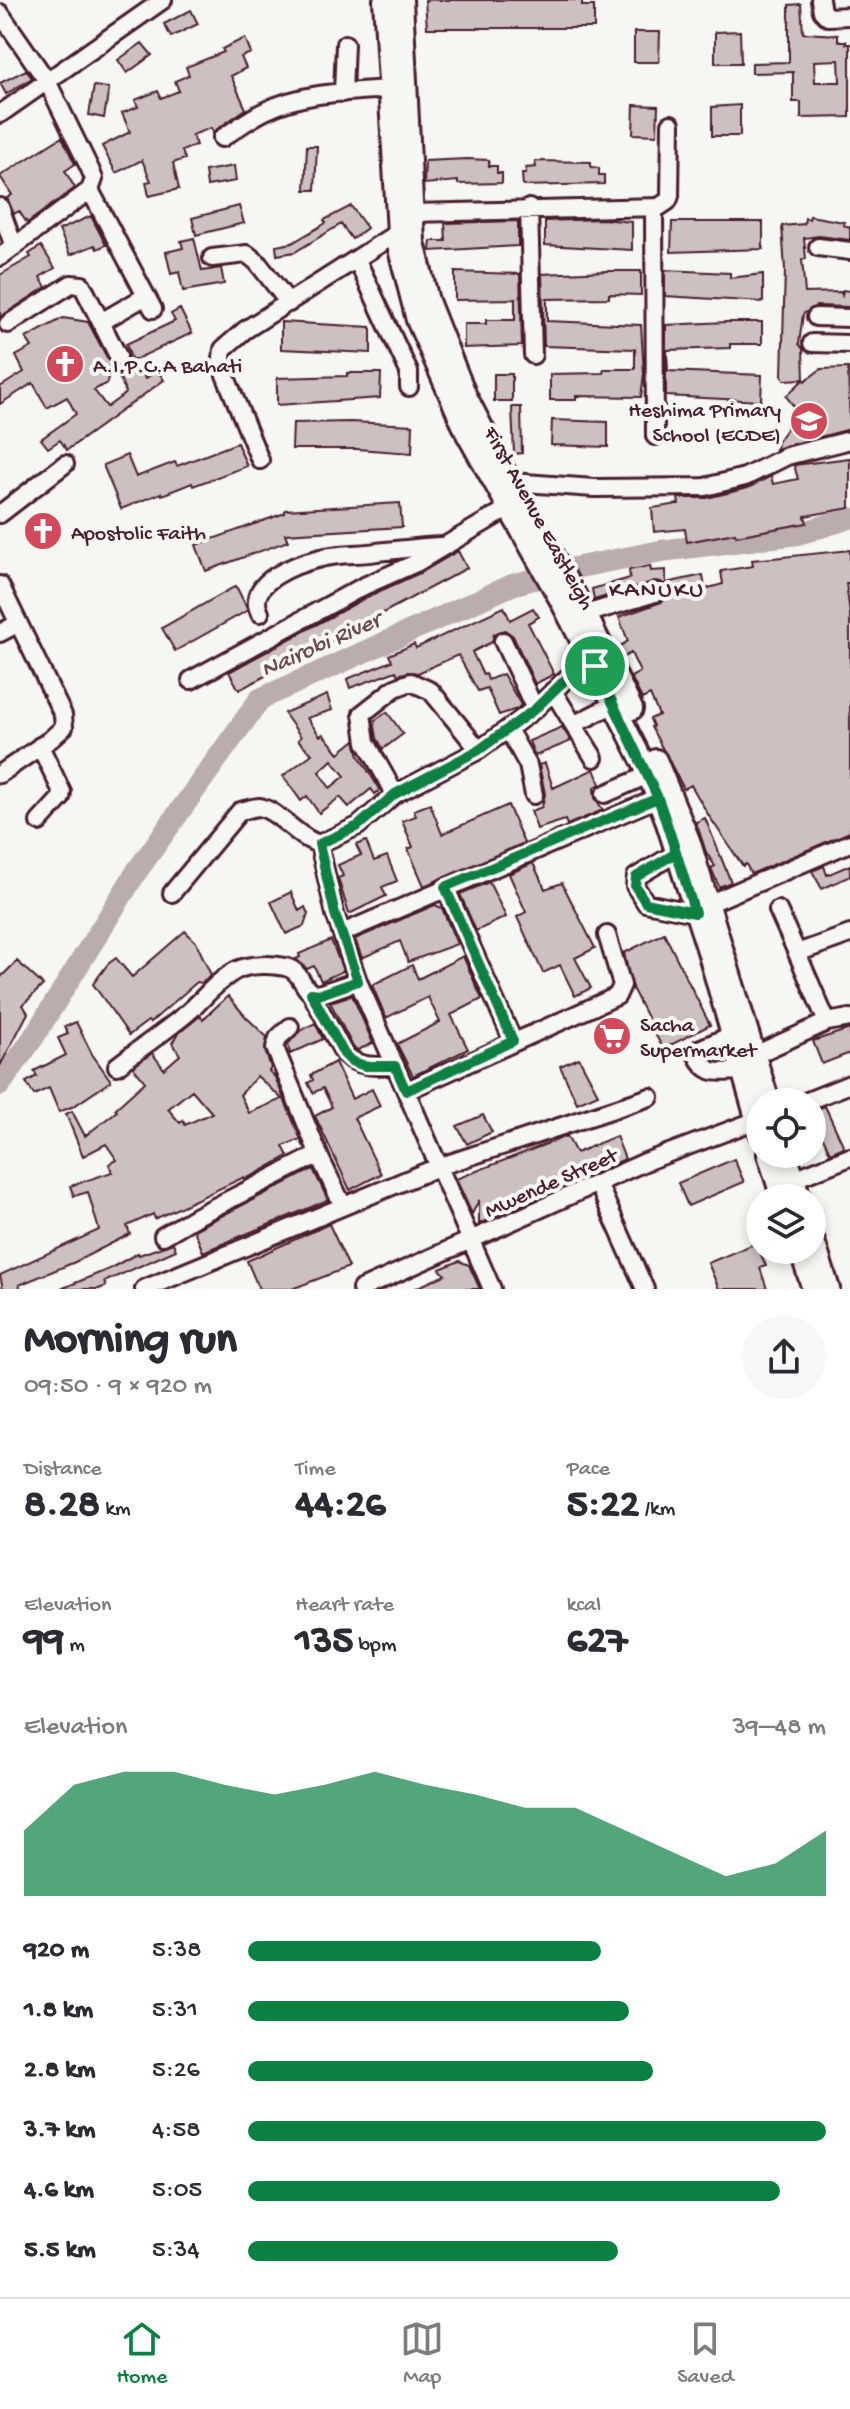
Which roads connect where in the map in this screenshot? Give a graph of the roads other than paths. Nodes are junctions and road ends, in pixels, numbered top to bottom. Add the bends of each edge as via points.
1 (163, 0) edge
2 (384, 0) edge
3 (402, 0) edge
4 (820, 0) edge
5 (0, 13) edge
6 (849, 16) edge
7 (345, 44) dead end
8 (47, 81) junction
9 (389, 89) junction
10 (343, 93) junction
11 (0, 114) edge
12 (671, 124) dead end
13 (222, 138) dead end
14 (90, 190) junction
15 (0, 207) edge
16 (654, 207) junction
17 (529, 208) junction
18 (412, 213) junction
19 (397, 233) junction
20 (818, 247) dead end
21 (850, 251) edge
22 (4, 253) edge
23 (212, 258) dead end
24 (357, 260) junction
25 (289, 303) junction
26 (816, 317) dead end
27 (850, 318) edge
28 (101, 322) junction
29 (8, 324) dead end
30 (812, 343) dead end
31 (850, 344) edge
32 (533, 355) dead end
33 (118, 356) dead end
34 (409, 387) dead end
35 (655, 436) dead end
36 (850, 440) edge
37 (260, 460) dead end
38 (65, 464) dead end
39 (511, 482) junction
40 (507, 509) junction
41 (0, 514) edge
42 (445, 545) junction
43 (548, 562) junction
44 (0, 585) edge
45 (658, 592) dead end
46 (567, 598) junction
47 (260, 613) dead end
48 (586, 614) junction
49 (17, 624) junction
50 (0, 633) edge
51 (503, 641) dead end
52 (595, 666) junction
53 (191, 680) dead end
54 (553, 691) junction
55 (614, 704) junction
56 (535, 709) junction
57 (575, 724) junction
58 (508, 729) junction
59 (40, 746) junction
60 (479, 750) junction
61 (594, 758) dead end
62 (0, 774) edge
63 (648, 775) junction
64 (395, 794) junction
65 (605, 794) dead end
66 (534, 795) dead end
67 (658, 798) junction
68 (39, 822) dead end
69 (850, 843) edge
70 (319, 844) junction
71 (676, 853) junction
72 (445, 887) junction
73 (172, 893) dead end
74 (702, 908) junction
75 (778, 910) dead end
76 (342, 933) junction
77 (850, 934) edge
78 (607, 935) dead end
79 (797, 953) junction
80 (358, 981) junction
81 (311, 993) junction
82 (850, 1018) edge
83 (827, 1022) junction
84 (290, 1027) dead end
85 (732, 1035) junction
86 (513, 1041) junction
87 (749, 1063) junction
88 (117, 1066) dead end
89 (395, 1066) junction
90 (850, 1084) edge
91 (753, 1088) edge
92 (762, 1088) edge
93 (406, 1091) junction
94 (826, 1094) edge
95 (650, 1097) dead end
96 (746, 1128) edge
97 (850, 1157) edge
98 (321, 1160) junction
99 (438, 1167) junction
100 (598, 1184) junction
101 (805, 1184) edge
102 (343, 1206) junction
103 (163, 1236) dead end
104 (473, 1241) junction
105 (805, 1264) edge
106 (821, 1264) edge
107 (144, 1289) edge
108 (361, 1289) edge
109 (492, 1289) edge
110 (645, 1289) edge
111 (813, 1289) edge
112 (829, 1289) edge

1 - 8 street
2 - 9 main road, First Avenue Eastleigh
3 - 18 main road, First Avenue Eastleigh
4 - 6 street via 828,17
5 - 8 street
7 - 10 street
8 - 11 street
8 - 14 street via 94,179
9 - 10 street
9 - 19 main road, First Avenue Eastleigh
10 - 13 street via 288,102
12 - 16 street via 670,196
14 - 22 street
14 - 28 street via 149,302
15 - 22 street
16 - 17 street
16 - 35 street
17 - 18 street
17 - 32 street
18 - 39 main road, First Avenue Eastleigh via 428,301 466,396
19 - 24 street
19 - 40 main road, First Avenue Eastleigh via 406,283 433,360
20 - 21 street
23 - 25 street via 247,254
24 - 25 street
24 - 34 street via 409,372
25 - 37 street via 236,336 221,357
26 - 27 street
28 - 29 street via 77,283
28 - 33 street
30 - 31 street
36 - 39 street via 787,456 745,477 705,487
38 - 41 street
39 - 43 main road, First Avenue Eastleigh
40 - 42 street
40 - 43 main road, First Avenue Eastleigh
42 - 47 street via 310,561 263,585 257,596
42 - 53 street
43 - 46 main road, First Avenue Eastleigh
44 - 49 street
45 - 48 street
46 - 48 main road, First Avenue Eastleigh
46 - 52 main road, First Avenue Eastleigh
48 - 74 main road, First Avenue Eastleigh via 673,796
49 - 50 street
49 - 59 street via 63,715 64,727
51 - 56 street
52 - 54 street via 567,678
52 - 55 main road, First Avenue Eastleigh
54 - 56 street
54 - 57 street
55 - 57 street
55 - 63 main road, First Avenue Eastleigh
56 - 58 street
57 - 61 street
58 - 60 street
58 - 66 street via 528,765
59 - 62 street
59 - 68 street via 62,792
60 - 64 street
60 - 64 street via 431,691 411,682 395,688 362,714 366,742
63 - 65 street
63 - 67 main road, First Avenue Eastleigh
64 - 70 street via 358,826
67 - 71 main road, First Avenue Eastleigh
67 - 72 street
69 - 74 street
70 - 73 street via 260,807 240,811
70 - 76 street
71 - 74 main road, First Avenue Eastleigh
71 - 74 street via 636,877 635,886 646,903
72 - 76 street
72 - 86 street
74 - 85 main road, First Avenue Eastleigh
74 - 87 main road, First Avenue Eastleigh
75 - 79 street
76 - 80 street
77 - 79 street
78 - 86 street via 620,976 617,996
79 - 83 street
80 - 81 street
80 - 89 street
81 - 88 street via 287,967 239,969
81 - 89 street via 351,1061
82 - 83 street
83 - 87 street
84 - 98 street via 275,1048
85 - 87 main road, First Avenue Eastleigh
85 - 87 street via 696,1054 706,1070
86 - 93 street
87 - 91 main road, First Avenue Eastleigh
87 - 92 main road, First Avenue Eastleigh
89 - 93 street
90 - 94 street
93 - 99 street
95 - 99 street
96 - 100 street, Mwende Street via 645,1162
97 - 101 street
98 - 102 street
98 - 103 street via 313,1157
99 - 102 street
99 - 104 street
100 - 104 street, Mwende Street
100 - 110 street
102 - 107 street
104 - 108 street, Mwende Street
104 - 109 street
105 - 111 main road
106 - 112 main road

